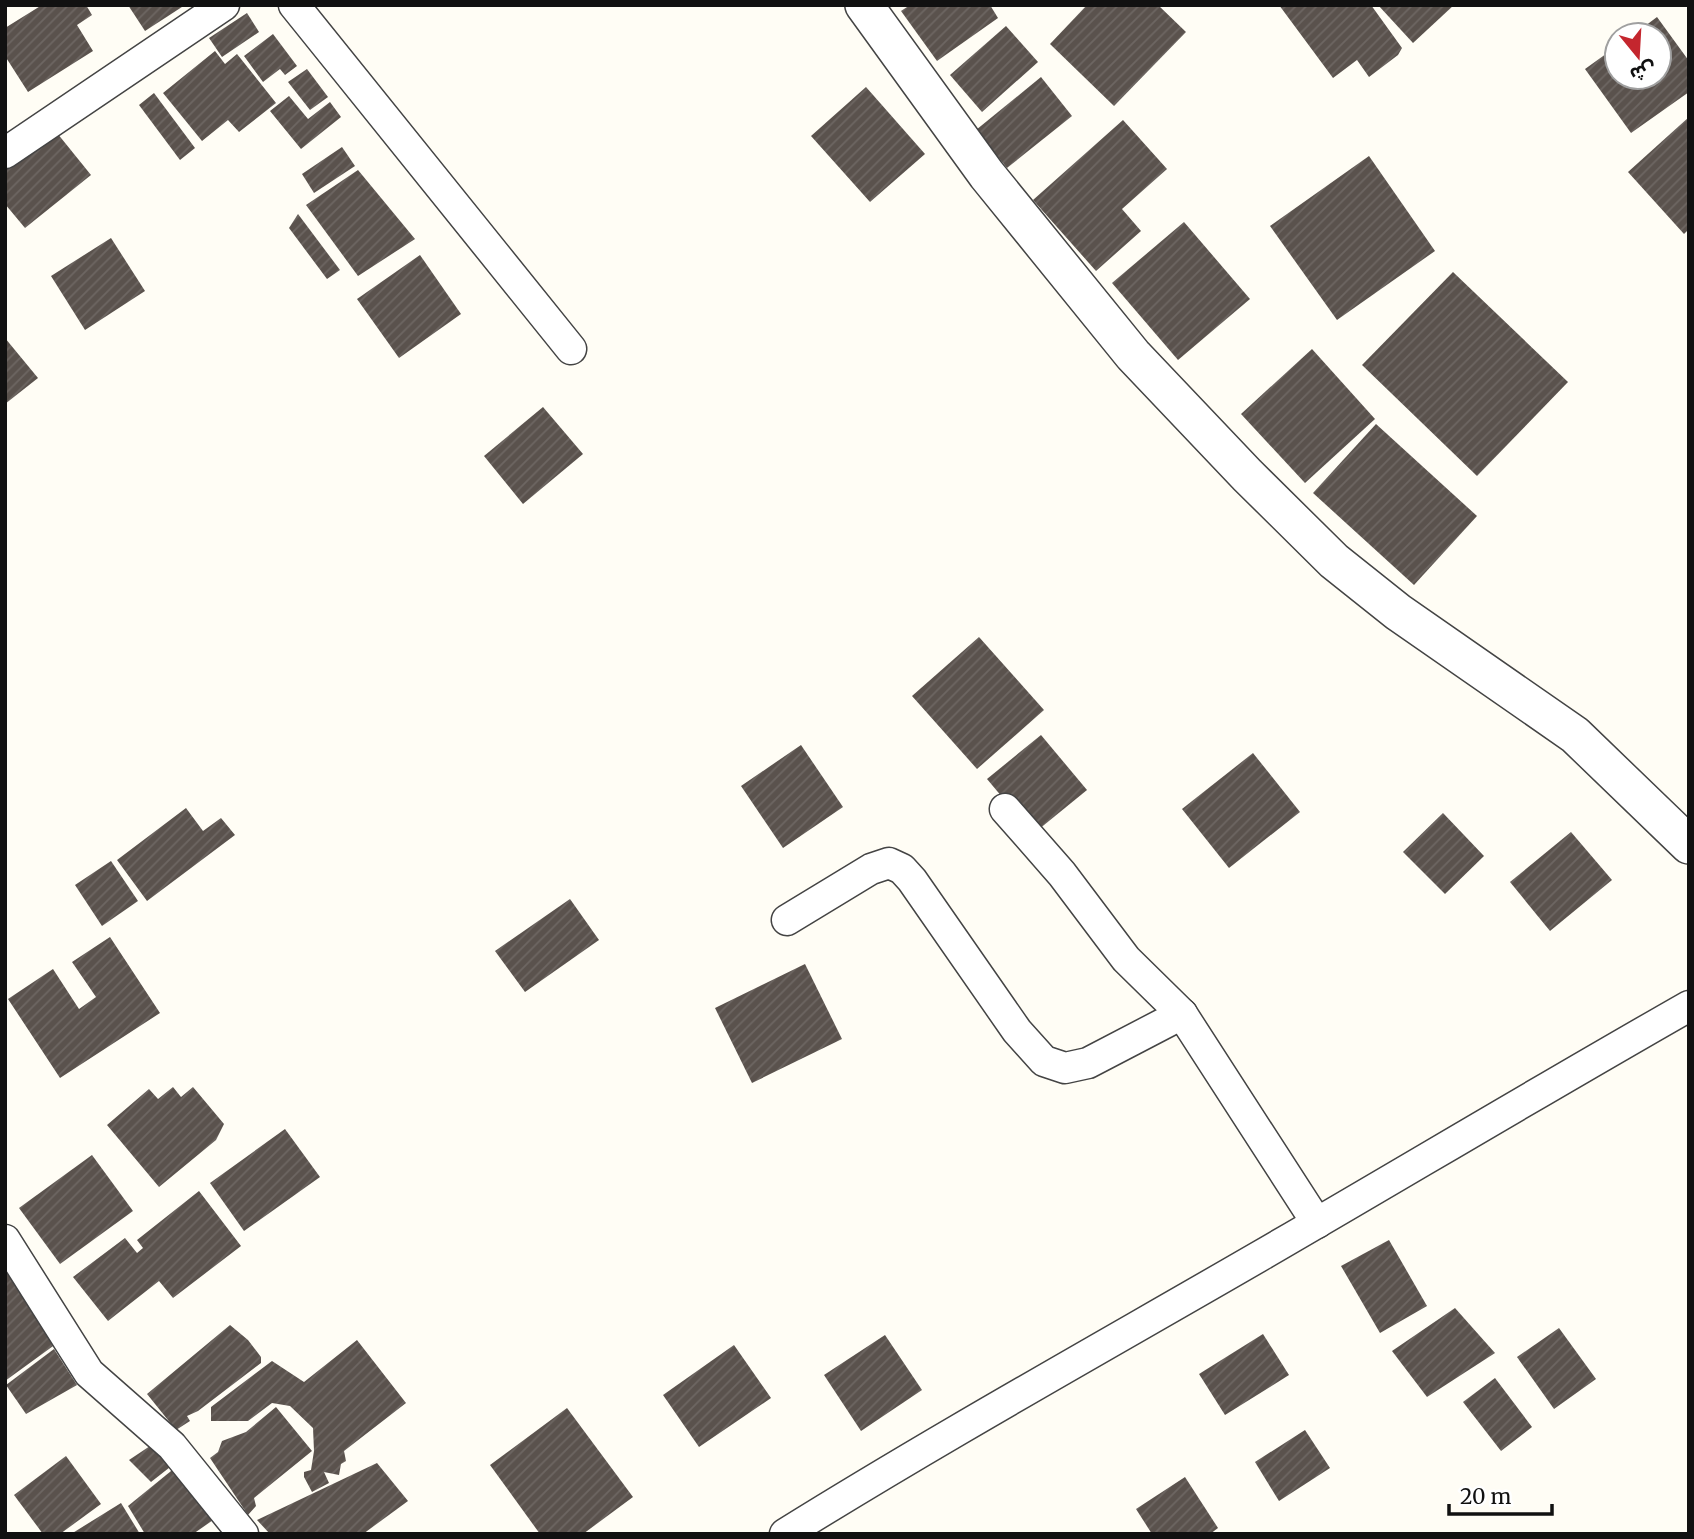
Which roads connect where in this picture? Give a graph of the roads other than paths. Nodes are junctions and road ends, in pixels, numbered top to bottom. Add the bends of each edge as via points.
1 (224, 5) edge
2 (294, 5) edge
3 (864, 5) edge
4 (5, 153) edge
5 (571, 349) dead end
6 (1005, 809) dead end
7 (1689, 845) edge
8 (787, 920) dead end
9 (1689, 1006) edge
10 (1182, 1014) junction
11 (1317, 1223) junction
12 (5, 1240) edge
13 (243, 1534) edge
14 (785, 1534) edge

1 - 4 street
2 - 5 street
3 - 7 street via 987,175 1124,345 1247,475 1334,561 1398,612 1575,735
6 - 10 street via 1062,874 1126,959
8 - 10 street via 871,869 888,863 902,869 1017,1031 1044,1061 1065,1068 1088,1063
9 - 11 street
10 - 11 street
11 - 14 street
12 - 13 street via 89,1373 172,1446

